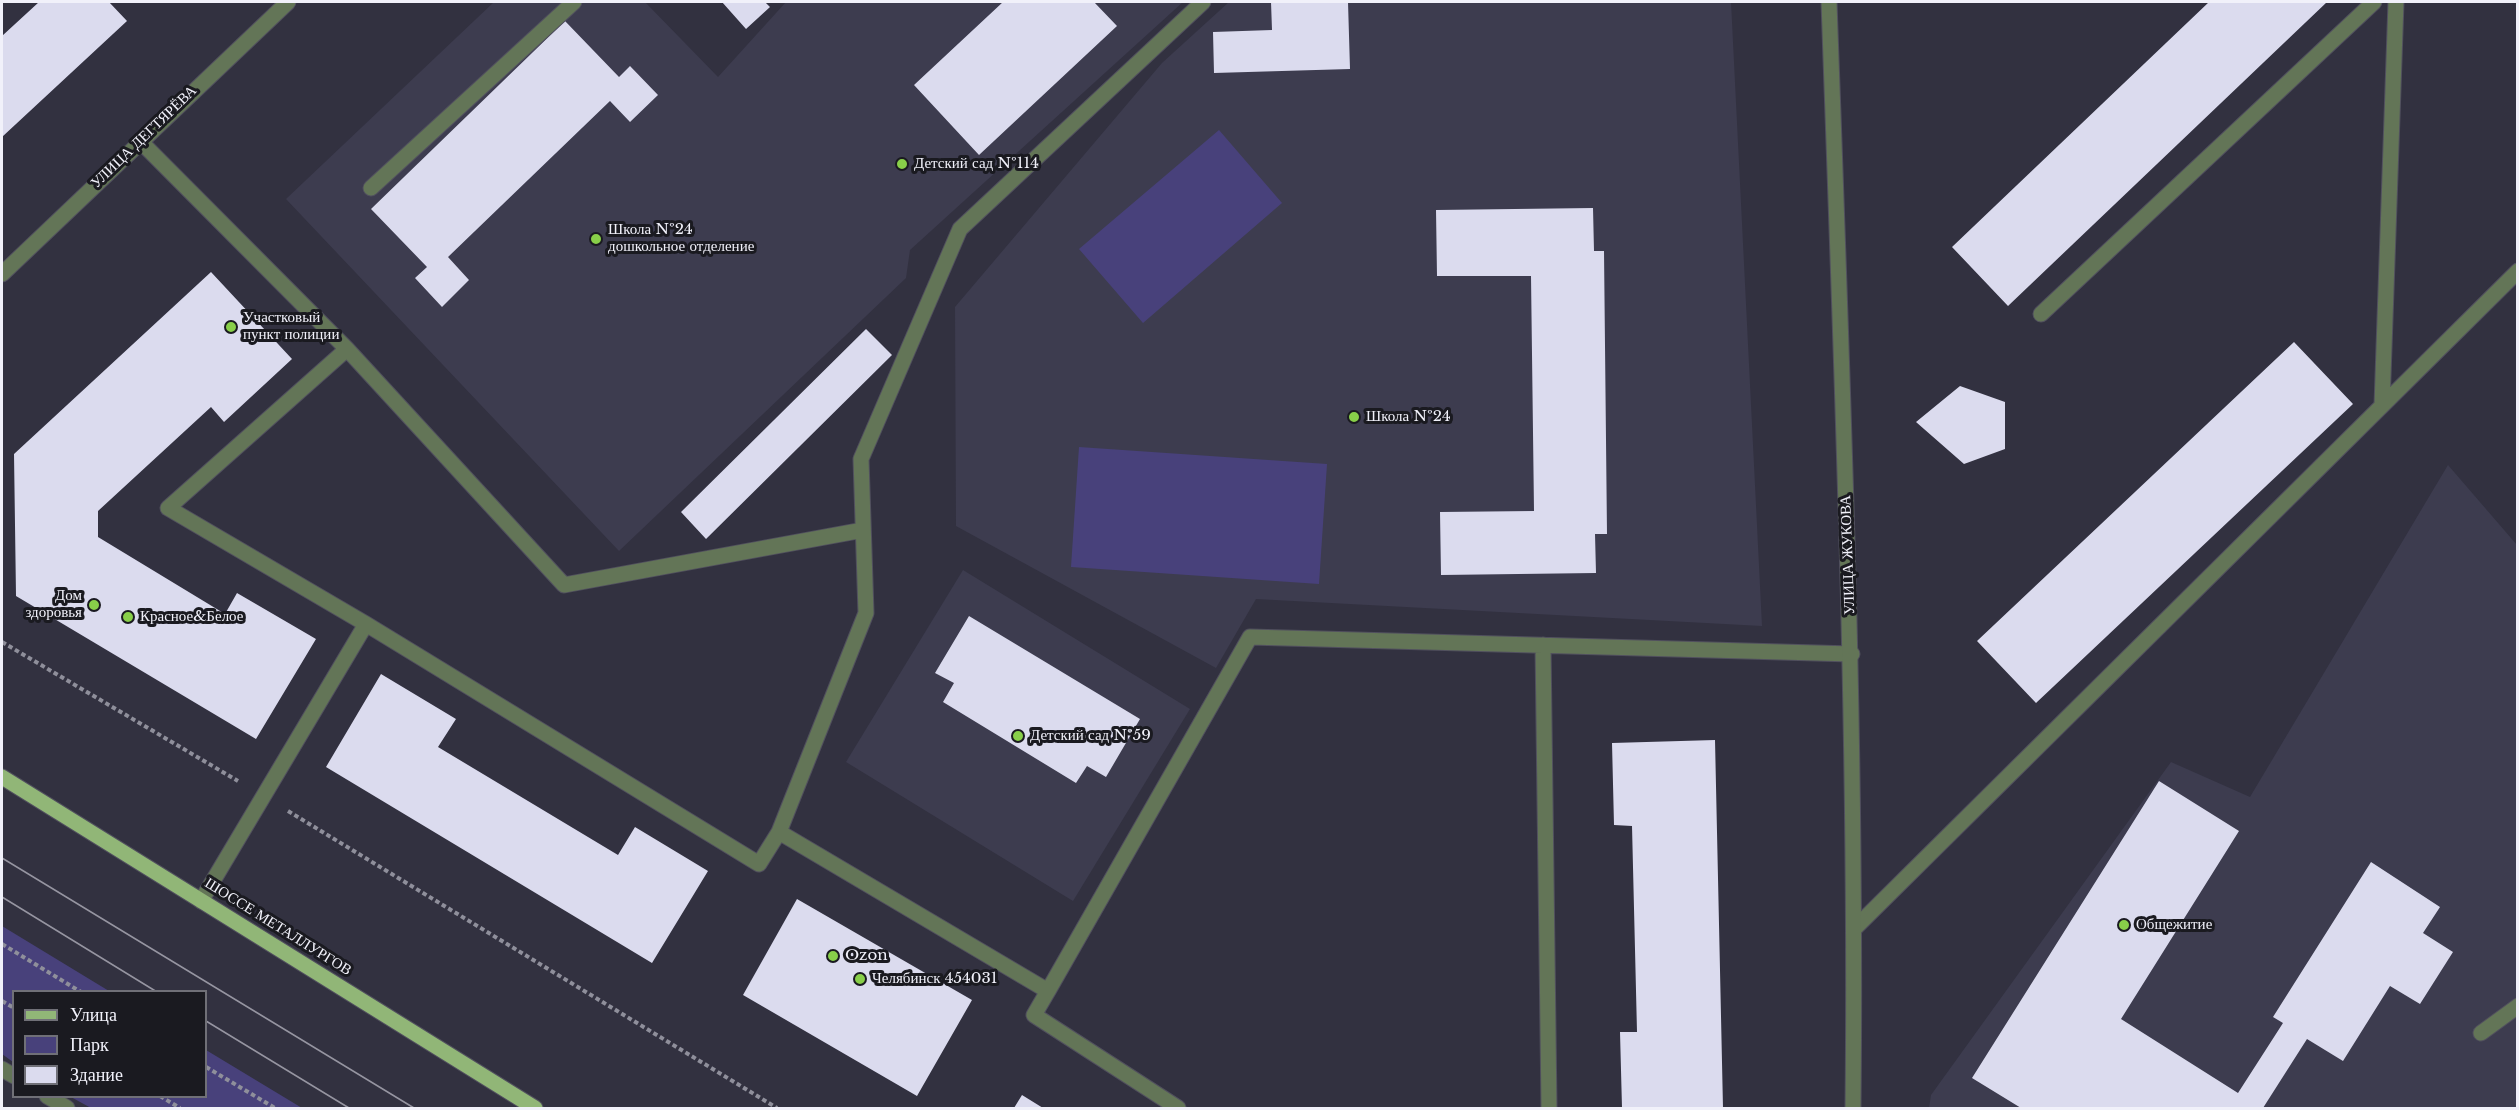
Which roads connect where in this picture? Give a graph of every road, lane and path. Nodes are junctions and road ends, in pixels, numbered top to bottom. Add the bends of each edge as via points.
1 (288, 2) edge
2 (574, 2) edge
3 (1203, 2) edge
4 (1829, 2) edge
5 (2374, 2) edge
6 (2396, 2) edge
7 (140, 141) junction
8 (371, 188) dead end
9 (2517, 270) edge
10 (2, 274) edge
11 (2041, 314) dead end
12 (347, 349) junction
13 (2382, 405) junction
14 (863, 530) junction
15 (366, 624) junction
16 (2, 642) edge
17 (1543, 645) junction
18 (1852, 654) junction
19 (2, 777) edge
20 (264, 796) junction
21 (779, 832) junction
22 (201, 901) junction
23 (1855, 928) junction
24 (2, 944) edge
25 (78, 990) edge
26 (1048, 991) junction
27 (2517, 1006) edge
28 (2481, 1033) dead end
29 (207, 1067) edge
30 (50, 1098) edge
31 (163, 1098) edge
32 (67, 1108) edge
33 (180, 1108) edge
34 (275, 1108) edge
35 (535, 1108) edge
36 (777, 1108) edge
37 (1178, 1108) edge
38 (1549, 1108) edge
39 (1853, 1108) edge

1 - 7 street, УЛИЦА ДЕГТЯРЁВА
2 - 8 street
3 - 14 street via 960,229 861,459
4 - 18 street, УЛИЦА ЖУКОВА
5 - 11 street
6 - 13 street
7 - 10 street, УЛИЦА ДЕГТЯРЁВА
7 - 12 street
9 - 13 street
12 - 14 street via 564,585
12 - 15 street via 168,508
13 - 23 street
14 - 21 street via 866,613
15 - 20 street
15 - 21 street via 759,864
16 - 20 path
17 - 18 street
17 - 26 street via 1250,637
17 - 38 street
18 - 23 street, УЛИЦА ЖУКОВА
19 - 22 main road, ШОССЕ МЕТАЛЛУРГОВ
20 - 22 street
20 - 36 path
21 - 26 street
22 - 35 main road, ШОССЕ МЕТАЛЛУРГОВ
23 - 39 street, УЛИЦА ЖУКОВА
24 - 25 path
26 - 37 street via 1034,1015
27 - 28 street
29 - 34 path
30 - 32 street
31 - 33 path

